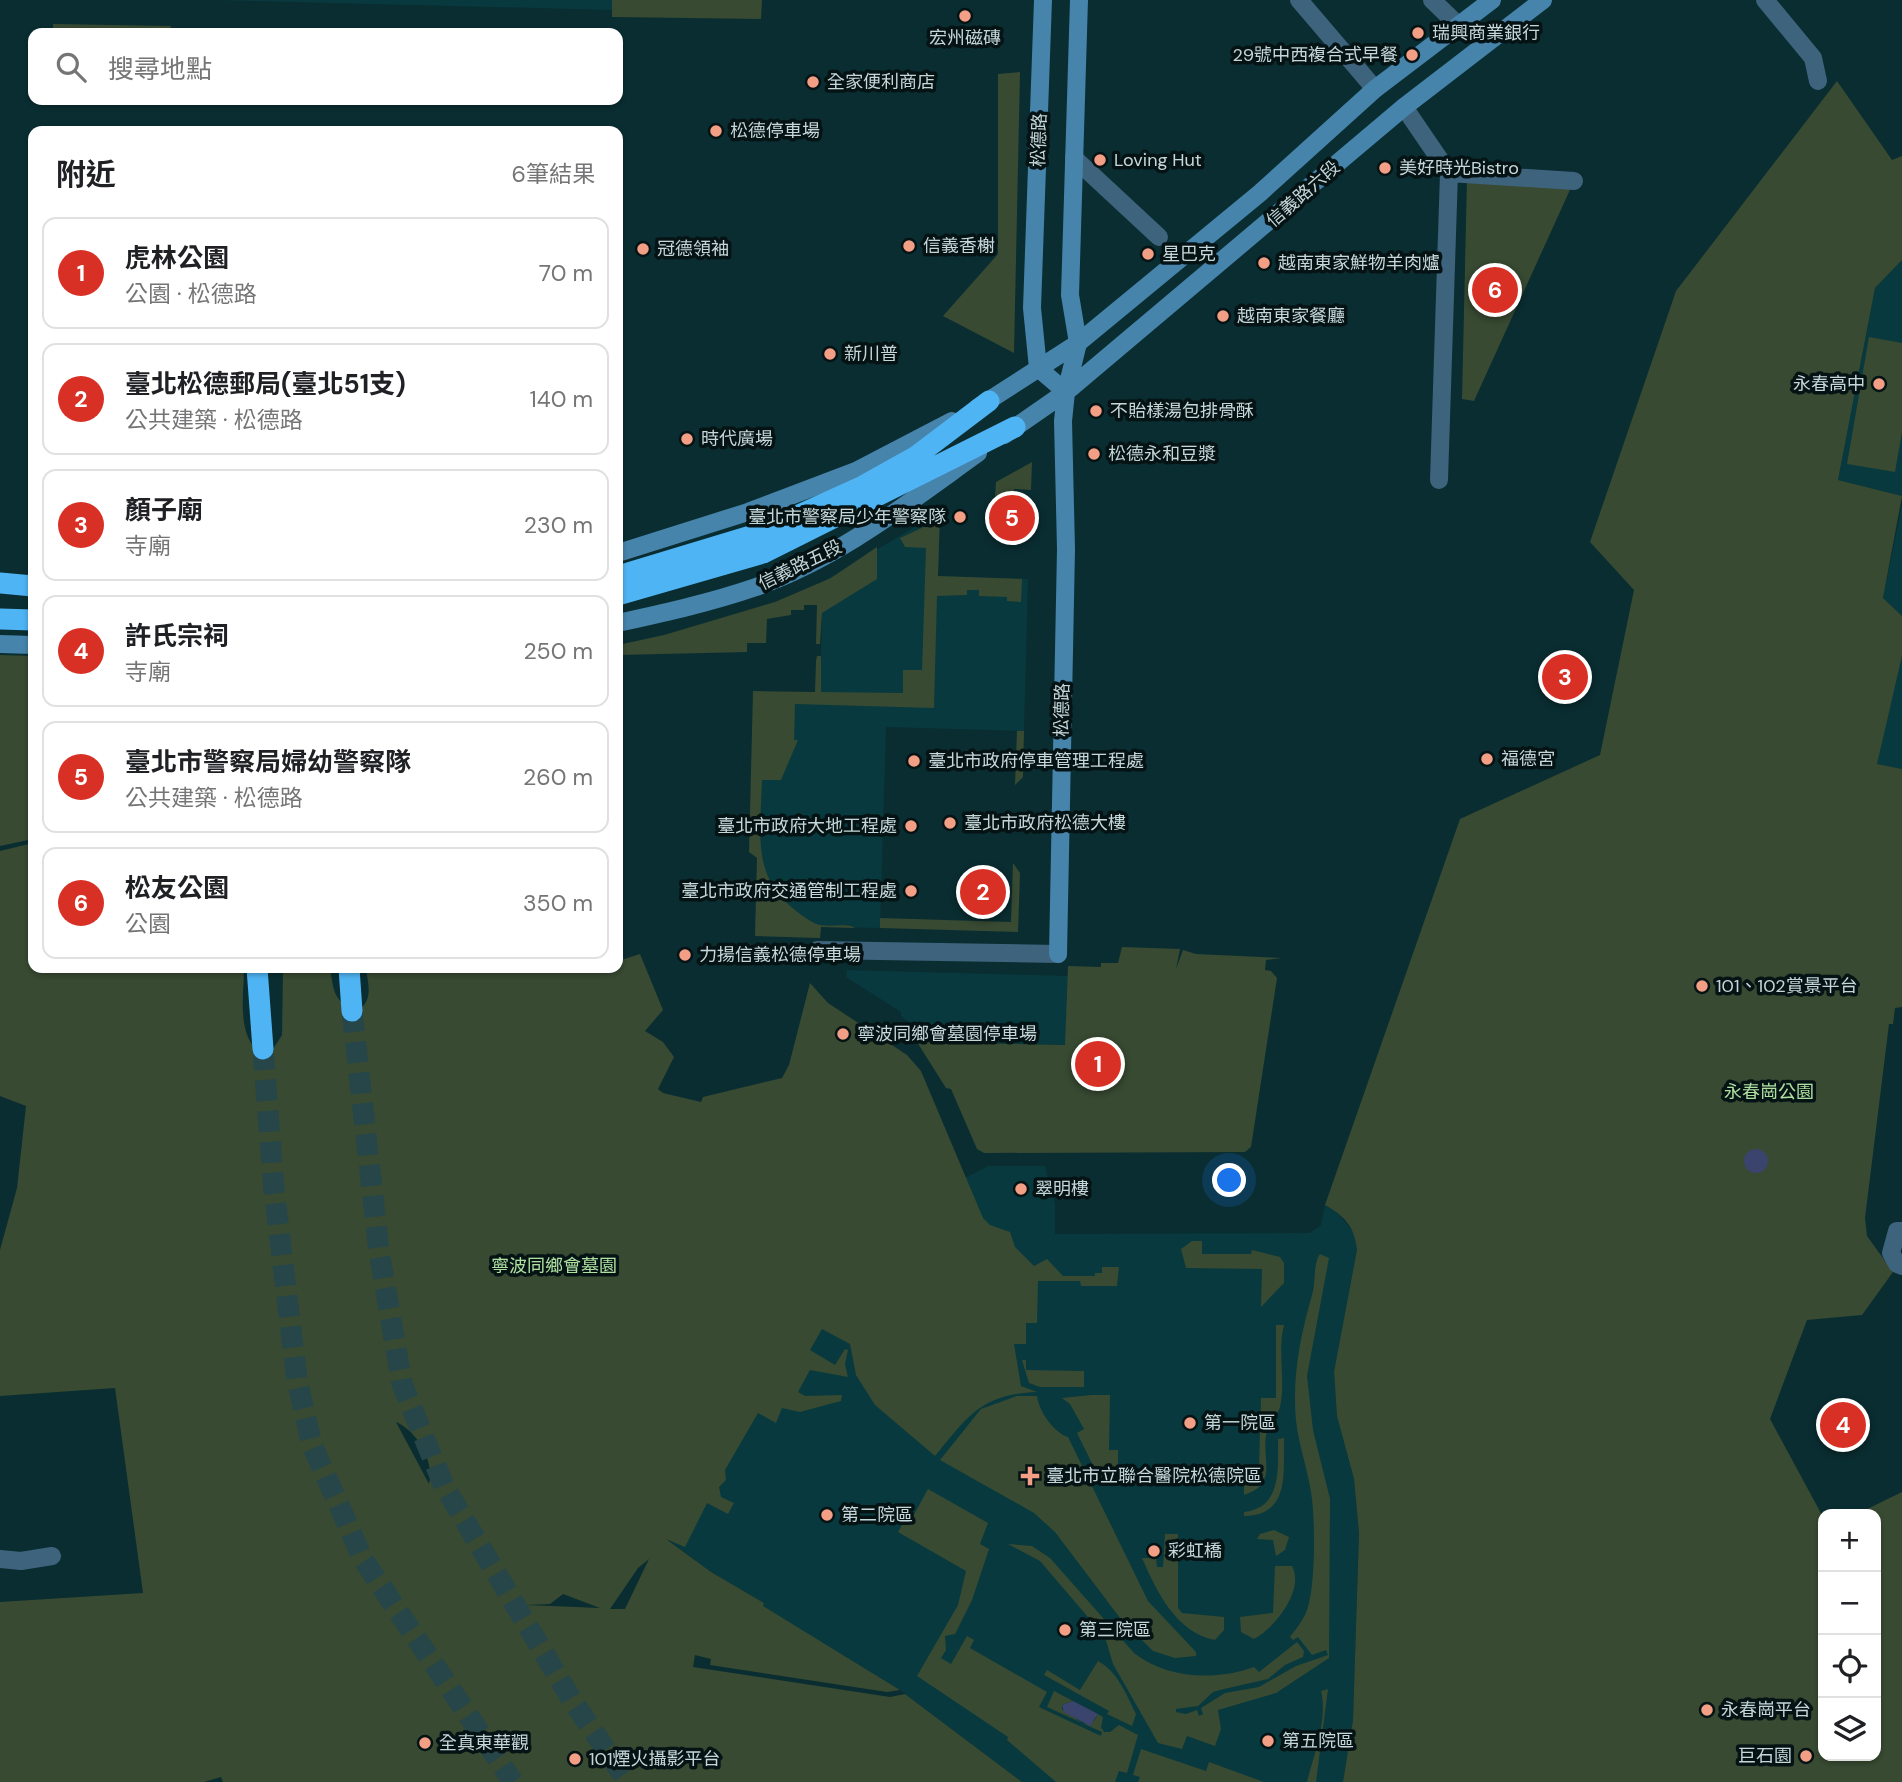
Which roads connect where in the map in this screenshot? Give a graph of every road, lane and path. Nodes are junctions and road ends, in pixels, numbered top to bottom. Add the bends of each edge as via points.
1 (1043, 0) edge
2 (1079, 0) edge
3 (1298, 0) edge
4 (1432, 0) edge
5 (1492, 0) edge
6 (1543, 0) edge
7 (1772, 2) edge
8 (1459, 26) junction
9 (1818, 80) dead end
10 (1376, 89) junction
11 (1404, 107) junction
12 (1074, 158) junction
13 (1449, 173) junction
14 (1574, 181) dead end
15 (1159, 237) dead end
16 (1078, 343) junction
17 (1038, 368) junction
18 (1066, 393) junction
19 (989, 401) junction
20 (1015, 427) junction
21 (1439, 480) dead end
22 (623, 551) edge
23 (623, 575) edge
24 (0, 582) edge
25 (28, 583) edge
26 (623, 593) edge
27 (0, 619) edge
28 (28, 620) edge
29 (623, 622) edge
30 (0, 644) edge
31 (28, 645) edge
32 (817, 950) dead end
33 (1058, 954) joint
34 (257, 973) edge
35 (267, 973) edge
36 (349, 973) edge
37 (352, 1011) tunnel mouth
38 (262, 1028) junction
39 (263, 1049) tunnel mouth
40 (1902, 1231) edge
41 (1902, 1266) edge
42 (51, 1556) dead end
43 (0, 1559) edge

1 - 17 main road, 松德路 via 1032,308
2 - 12 main road, 松德路
3 - 10 street
4 - 8 street
5 - 8 main road, 信義路六段
6 - 11 main road, 信義路六段
7 - 9 street via 1813,58
8 - 10 main road, 信義路六段
10 - 16 main road, 信義路六段 via 1260,193
11 - 13 street
11 - 18 main road, 信義路六段
12 - 15 street
12 - 16 main road, 松德路 via 1070,295
13 - 14 street
13 - 21 street
16 - 17 main road
16 - 18 main road, 松德路
17 - 18 main road
17 - 19 main road
18 - 20 main road, 信義路五段
18 - 33 main road, 松德路
19 - 22 main road via 856,471 748,512
19 - 23 highway via 915,457 863,486 757,534
20 - 26 highway via 763,553
20 - 29 main road, 信義路五段 via 879,524 814,561 754,588
24 - 25 highway
27 - 28 highway
30 - 31 main road
32 - 33 street, 松德路
34 - 38 highway
35 - 38 highway
36 - 37 highway
38 - 39 highway
40 - 41 street via 1897,1231 1891,1253
42 - 43 street

